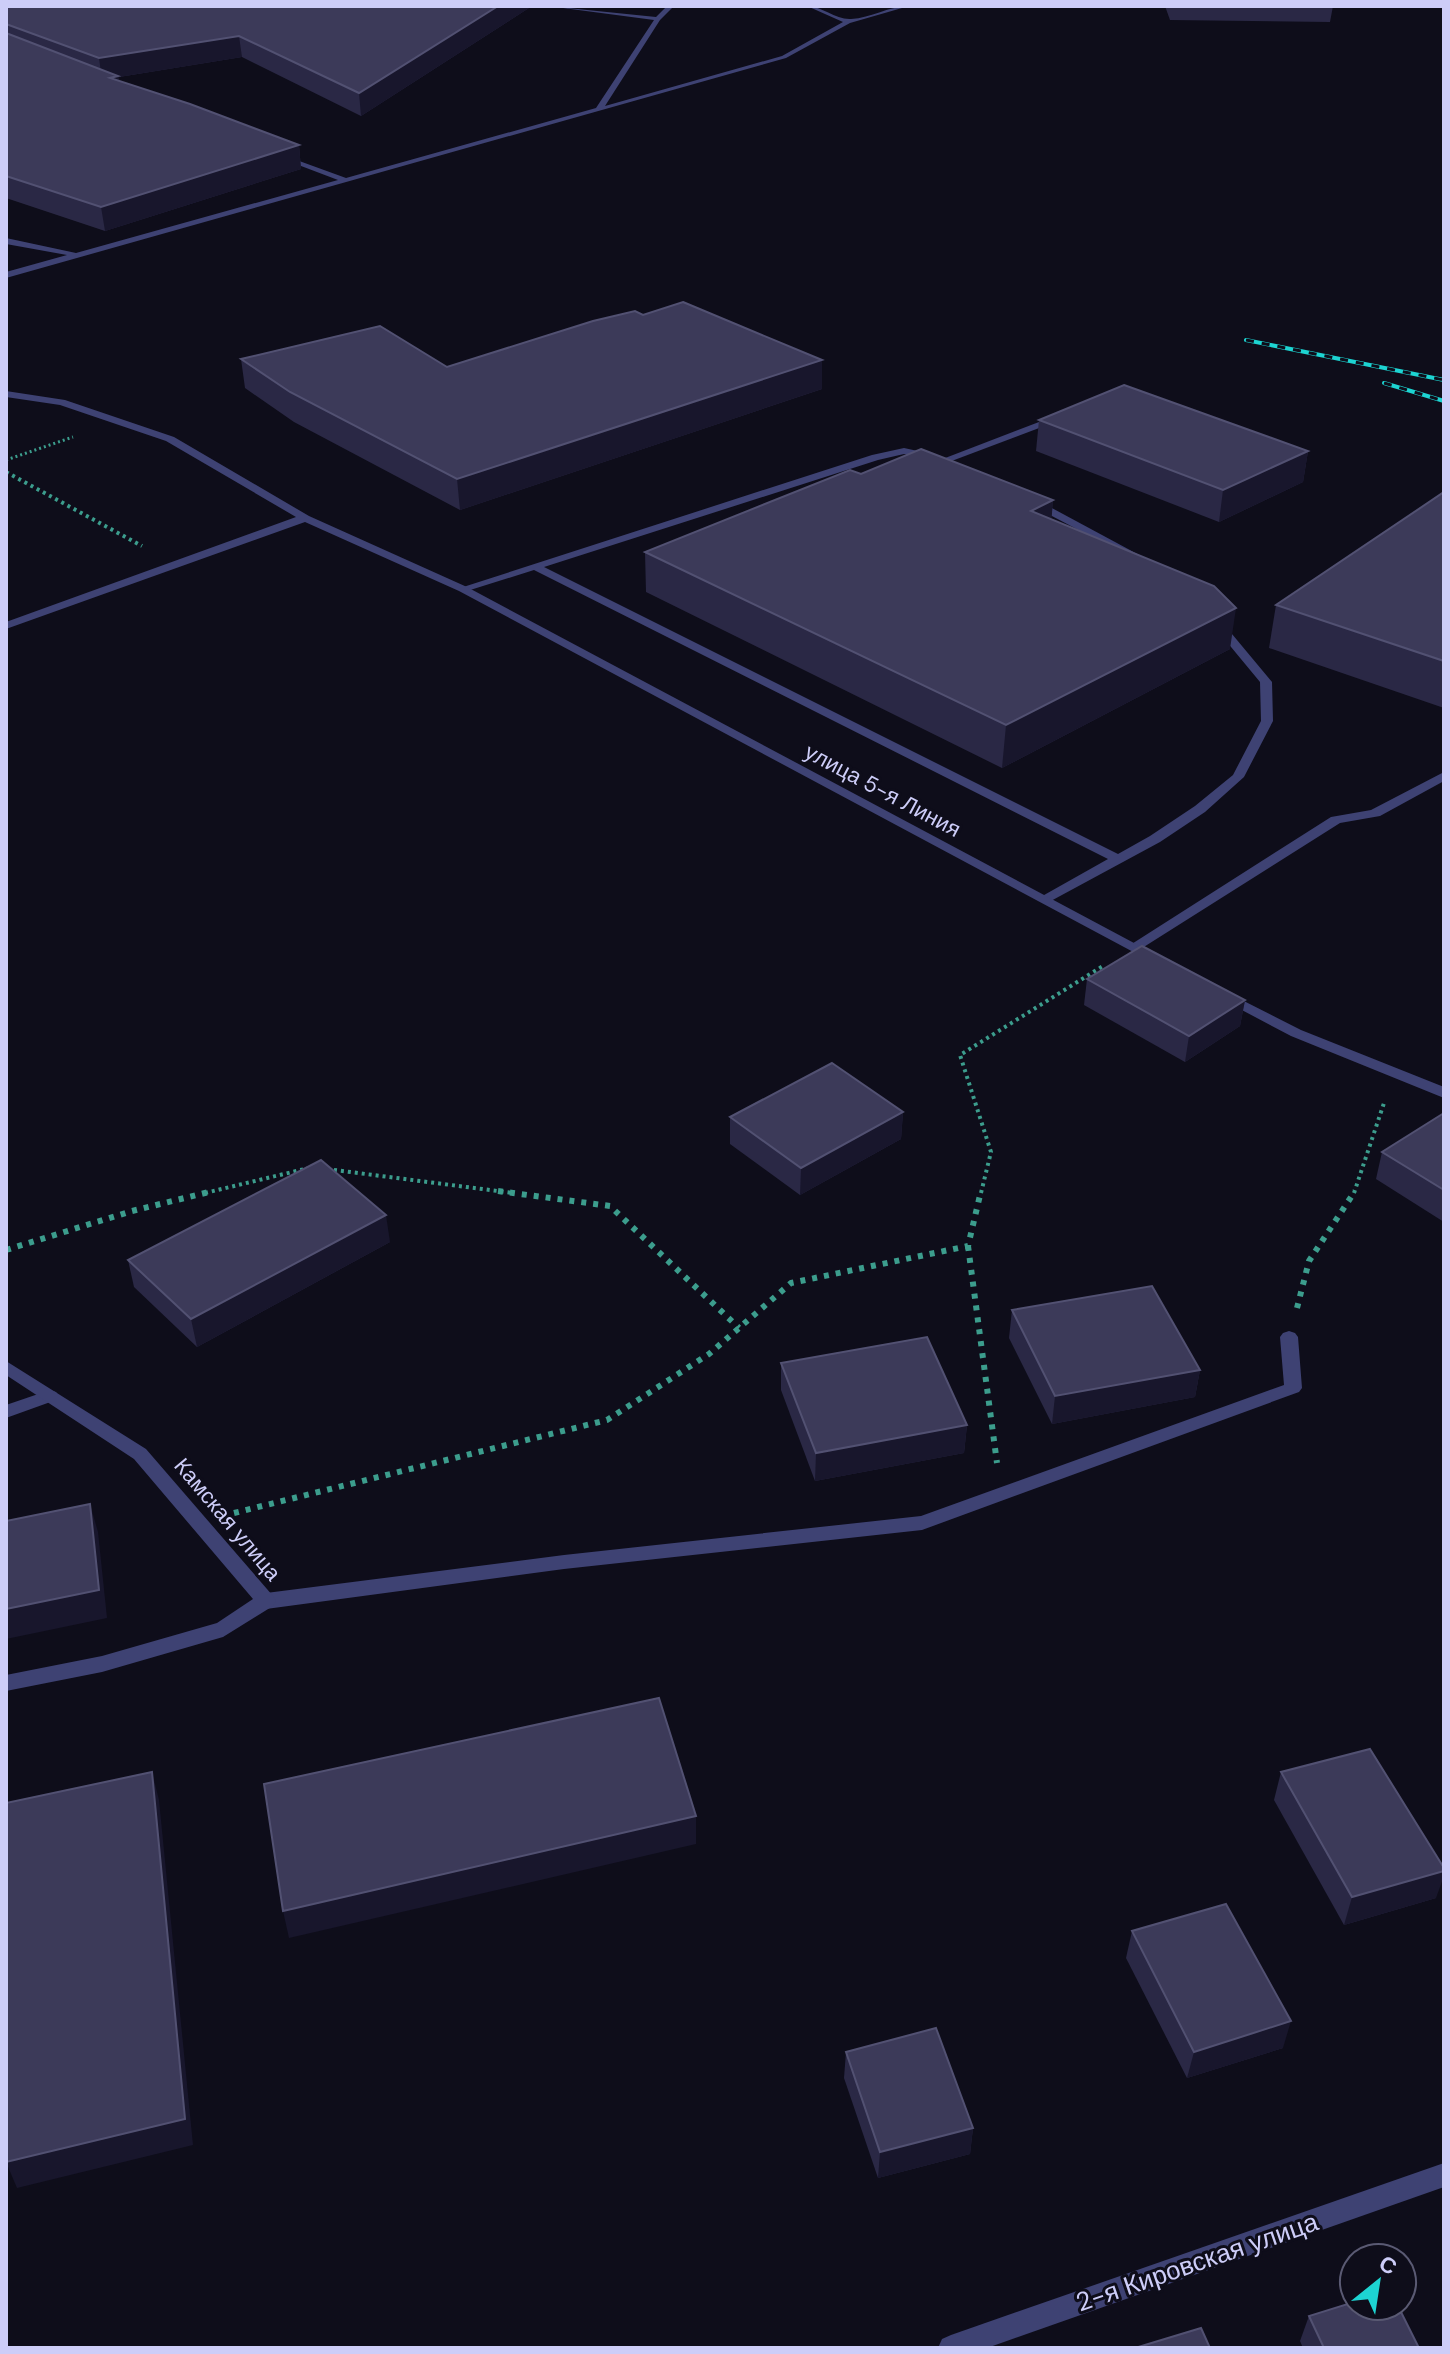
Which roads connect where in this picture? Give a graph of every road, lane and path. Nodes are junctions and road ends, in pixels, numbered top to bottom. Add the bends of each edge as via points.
1 (551, 6) edge
2 (671, 6) edge
3 (810, 6) edge
4 (906, 6) edge
5 (658, 19) junction
6 (848, 22) junction
7 (599, 110) junction
8 (272, 151) edge
9 (345, 180) junction
10 (6, 241) edge
11 (77, 255) junction
12 (6, 275) edge
13 (6, 394) edge
14 (1068, 414) edge
15 (118, 421) junction
16 (6, 460) edge
17 (945, 460) junction
18 (959, 467) edge
19 (6, 472) edge
20 (1026, 499) edge
21 (305, 518) junction
22 (174, 565) junction
23 (1147, 565) edge
24 (536, 567) junction
25 (463, 589) junction
26 (1210, 616) edge
27 (6, 626) edge
28 (1444, 776) edge
29 (1118, 859) junction
30 (1044, 899) junction
31 (1134, 947) junction
32 (1175, 969) edge
33 (1215, 990) edge
34 (1394, 1075) junction
35 (1444, 1093) edge
36 (968, 1246) junction
37 (6, 1250) edge
38 (739, 1328) junction
39 (1289, 1337) joint
40 (6, 1367) edge
41 (50, 1396) junction
42 (6, 1412) edge
43 (1001, 1494) junction
44 (198, 1522) junction
45 (266, 1601) junction
46 (6, 1683) edge
47 (1444, 2175) edge
48 (951, 2348) edge

1 - 5 street
2 - 5 street
3 - 6 street
4 - 6 street
5 - 7 street
6 - 7 street via 784,57
7 - 9 street
8 - 9 street
9 - 11 street
10 - 11 street
11 - 12 street
13 - 15 street, улица 5-я Линия via 62,402
14 - 17 street
15 - 16 path
15 - 21 street, улица 5-я Линия via 170,439
17 - 18 street
17 - 24 street via 924,453 892,453
19 - 22 path
20 - 23 street
21 - 22 street
21 - 25 street, улица 5-я Линия
22 - 27 street
24 - 25 street
24 - 29 street
25 - 30 street, улица 5-я Линия
26 - 29 street via 1266,682 1267,721 1238,777 1200,809
28 - 31 street via 1375,813 1336,820
29 - 30 street
30 - 31 street, улица 5-я Линия
31 - 32 street, улица 5-я Линия
31 - 36 path via 960,1055 991,1152
33 - 34 street via 1296,1033
34 - 35 street
34 - 39 path via 1354,1194 1309,1261
36 - 38 path via 791,1283
36 - 43 path
37 - 38 path via 132,1211 308,1167 610,1206
38 - 44 path via 709,1354 607,1420
39 - 43 street via 1293,1388
40 - 41 street, Камская улица
41 - 42 street
41 - 44 street, Камская улица via 140,1454
43 - 45 street via 922,1523
44 - 45 street, Камская улица
45 - 46 street, Камская улица via 223,1629 102,1664
47 - 48 street, 2-я Кировская улица

